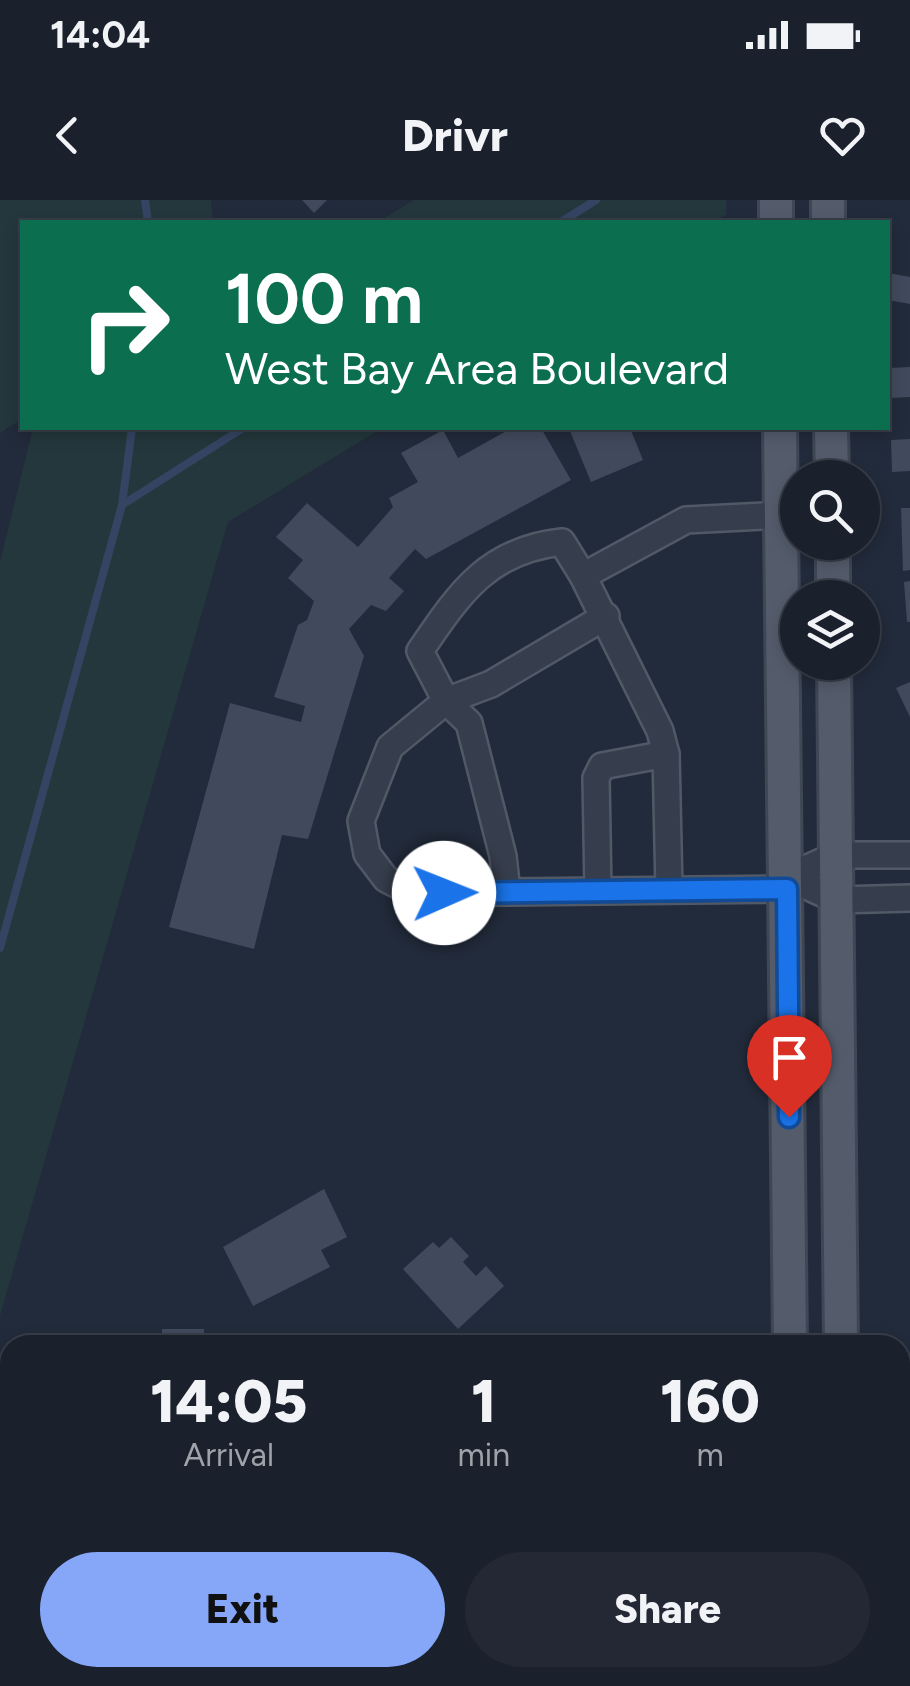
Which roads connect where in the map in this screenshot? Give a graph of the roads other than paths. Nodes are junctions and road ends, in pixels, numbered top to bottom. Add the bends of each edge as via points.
1 (780, 430) edge
2 (831, 430) edge
3 (781, 460) edge
4 (832, 460) edge
5 (780, 515) edge
6 (783, 560) edge
7 (584, 576) junction
8 (606, 616) junction
9 (834, 680) edge
10 (446, 701) junction
11 (666, 754) junction
12 (837, 855) junction
13 (910, 855) edge
14 (787, 883) junction
15 (669, 890) junction
16 (598, 891) junction
17 (507, 892) junction
18 (910, 898) edge
19 (837, 900) junction
20 (790, 1335) edge
21 (841, 1335) edge

1 - 3 main road
2 - 4 main road
5 - 7 street via 686,520
6 - 14 main road
7 - 8 street
7 - 10 street via 562,542 529,546 465,586 420,652
8 - 10 street via 490,684
8 - 11 street
9 - 12 main road
10 - 17 street via 470,723
10 - 17 street via 390,747 361,821 367,854 386,879 412,894
11 - 15 street
11 - 16 street via 602,766 596,778
12 - 13 street
12 - 14 street
12 - 19 main road
14 - 15 street
14 - 19 street
14 - 20 main road
15 - 16 street
16 - 17 street
18 - 19 street
19 - 21 main road

